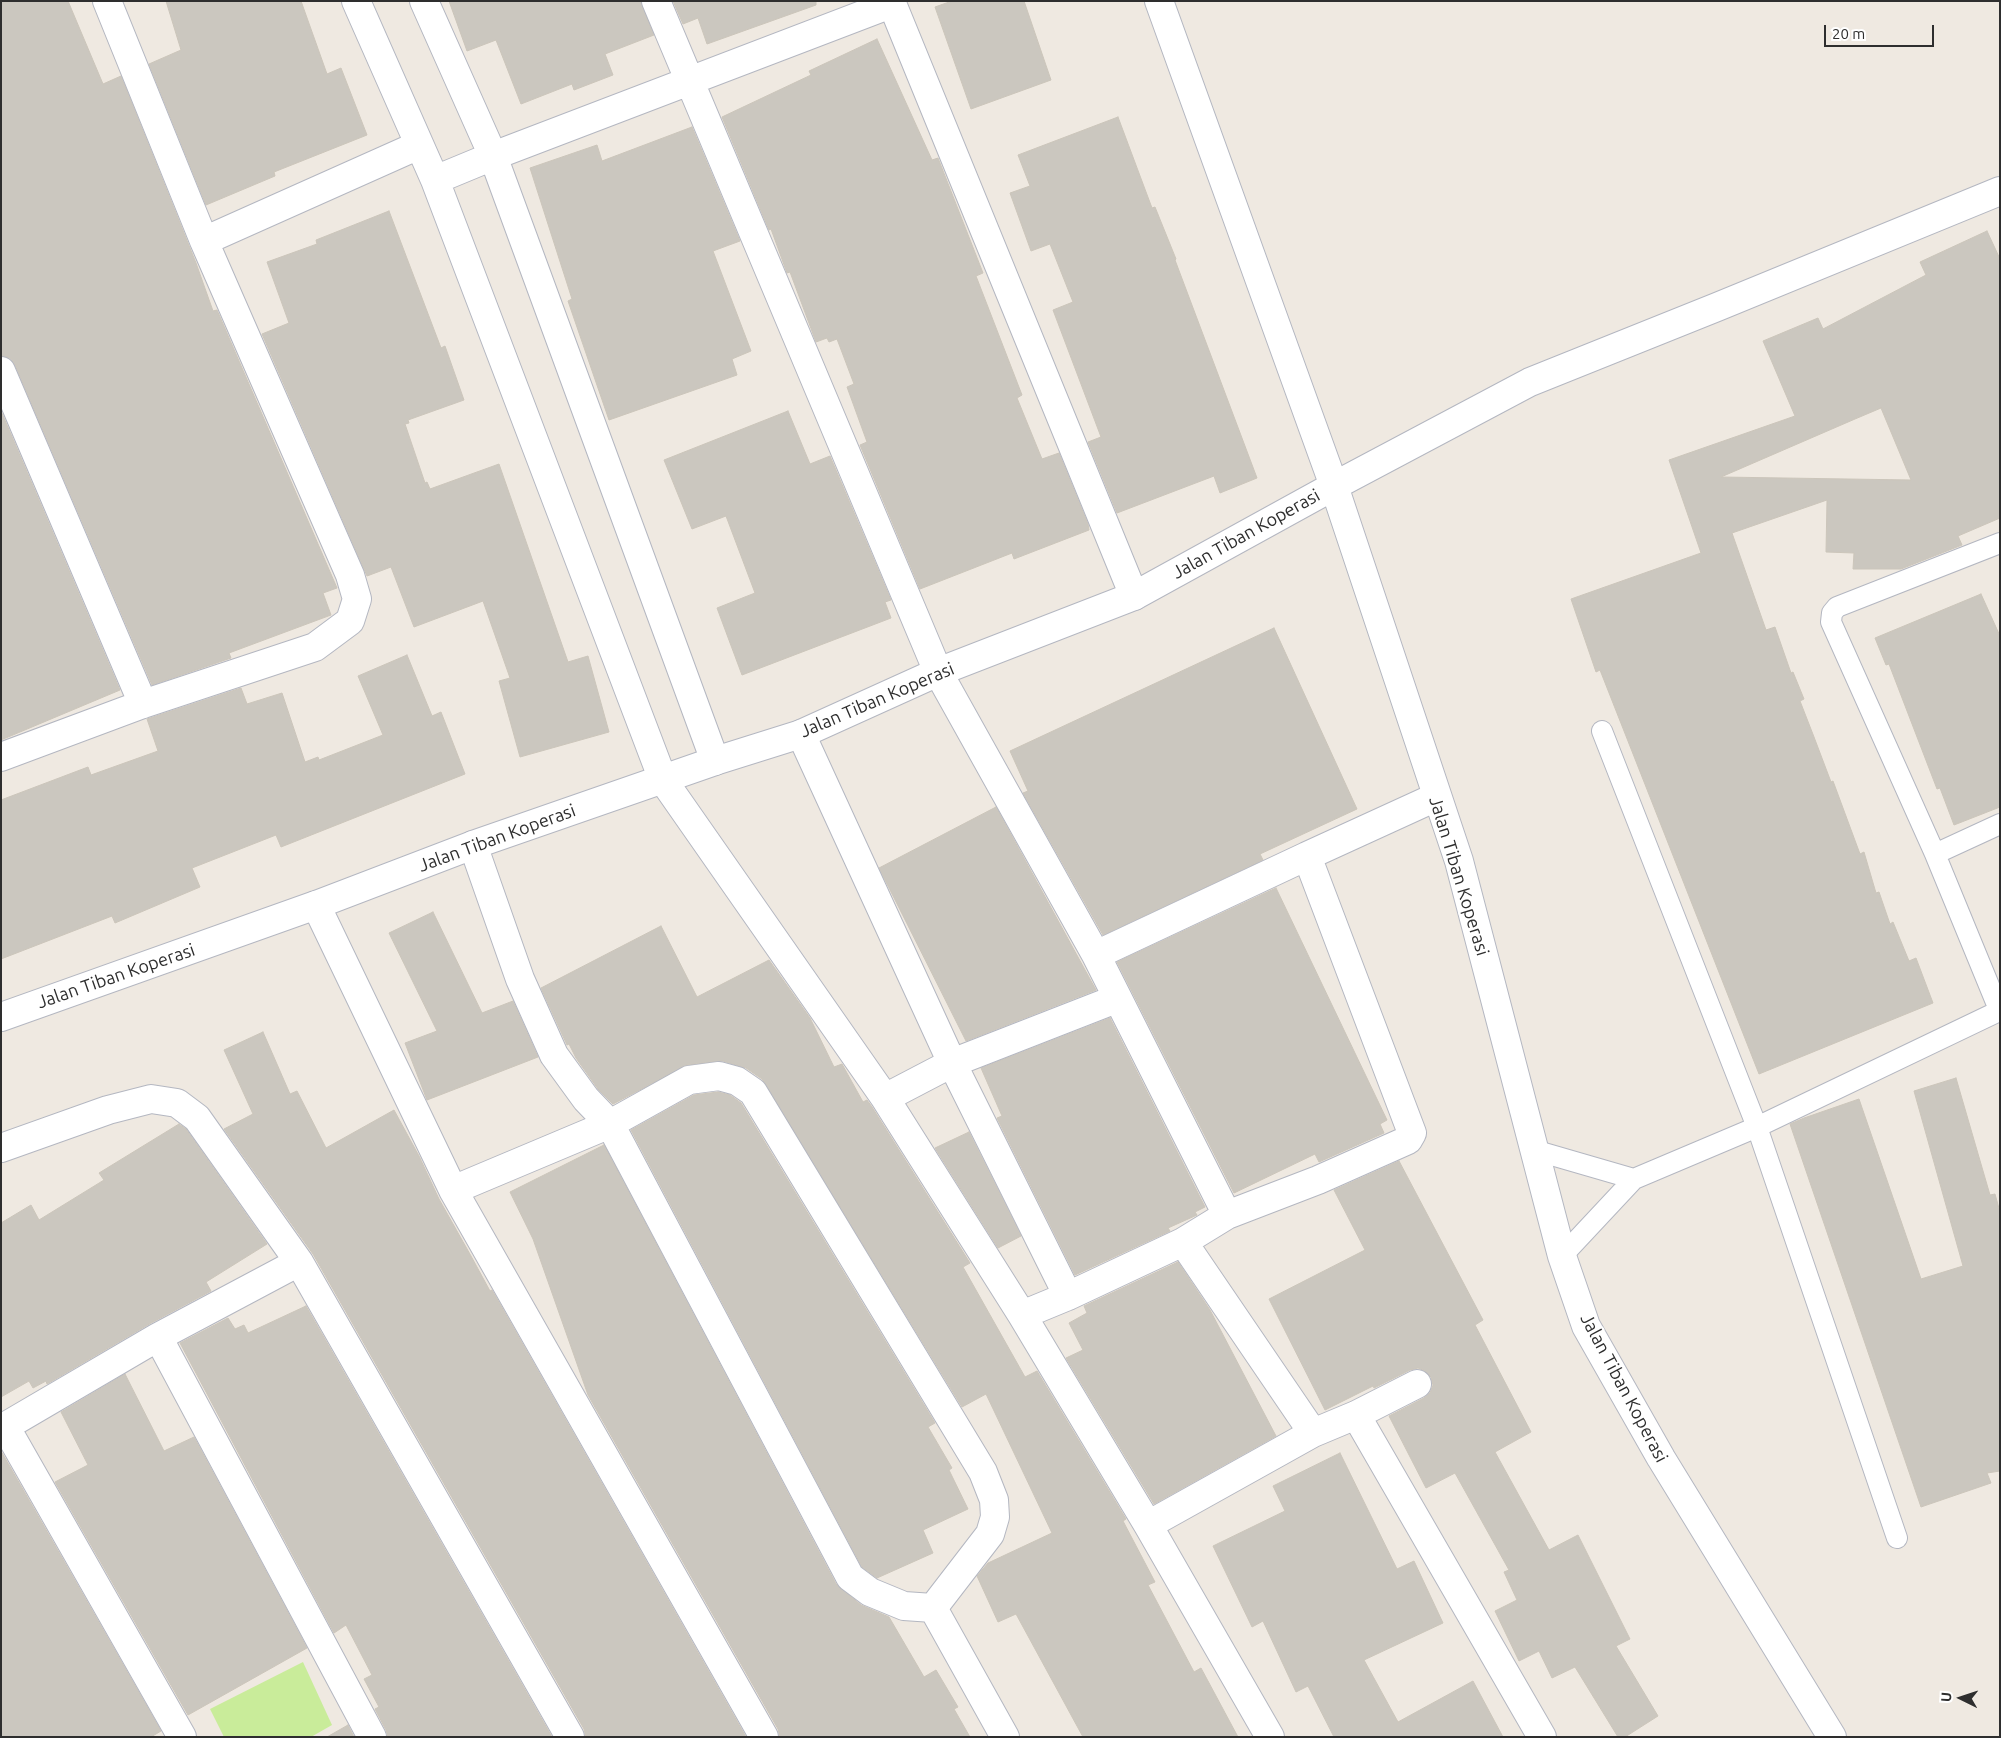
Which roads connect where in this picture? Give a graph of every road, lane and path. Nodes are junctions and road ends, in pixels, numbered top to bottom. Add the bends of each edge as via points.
1 (107, 1) edge
2 (356, 1) edge
3 (424, 1) edge
4 (656, 1) edge
5 (1158, 1) edge
6 (891, 2) edge
7 (689, 82) junction
8 (419, 145) junction
9 (493, 156) junction
10 (435, 180) junction
11 (2000, 191) edge
12 (204, 241) junction
13 (1, 371) edge
14 (1334, 486) junction
15 (2000, 543) edge
16 (1134, 596) junction
17 (938, 672) junction
18 (143, 704) junction
19 (1602, 731) dead end
20 (801, 734) junction
21 (1, 757) edge
22 (715, 761) junction
23 (663, 780) junction
24 (1436, 796) junction
25 (2000, 824) edge
26 (473, 845) junction
27 (1935, 854) junction
28 (1307, 856) junction
29 (316, 905) junction
30 (1096, 956) junction
31 (1116, 999) junction
32 (2000, 1011) edge
33 (1, 1017) edge
34 (952, 1063) junction
35 (885, 1098) junction
36 (610, 1124) junction
37 (1757, 1127) junction
38 (1, 1148) edge
39 (1534, 1150) junction
40 (1634, 1180) junction
41 (453, 1190) junction
42 (1227, 1215) junction
43 (1183, 1242) junction
44 (1562, 1256) junction
45 (299, 1262) junction
46 (1068, 1296) junction
47 (1022, 1314) junction
48 (158, 1336) junction
49 (1416, 1384) dead end
50 (1356, 1415) junction
51 (3, 1427) edge
52 (1313, 1433) junction
53 (1148, 1525) junction
54 (1897, 1538) dead end
55 (933, 1608) junction
56 (182, 1737) edge
57 (372, 1737) edge
58 (570, 1737) edge
59 (764, 1737) edge
60 (1005, 1737) edge
61 (1270, 1737) edge
62 (1542, 1737) edge
63 (1832, 1737) edge

1 - 12 street
2 - 8 street
3 - 9 street
4 - 7 street
5 - 14 street
6 - 7 street
6 - 16 street
7 - 9 street
7 - 17 street
8 - 10 street
8 - 12 street
9 - 10 street
9 - 22 street
10 - 23 street
11 - 14 street via 1530,382
12 - 18 street via 350,575 357,599 350,621 315,647
13 - 18 street
14 - 16 street, Jalan Tiban Koperasi
14 - 24 street, Jalan Tiban Koperasi
15 - 27 lane via 1837,607 1832,613 1831,622
16 - 17 street, Jalan Tiban Koperasi
17 - 20 street, Jalan Tiban Koperasi
17 - 30 street
18 - 21 street
19 - 37 lane
20 - 22 street, Jalan Tiban Koperasi
20 - 34 street
22 - 23 street, Jalan Tiban Koperasi
23 - 26 street, Jalan Tiban Koperasi
23 - 35 street
24 - 28 street
24 - 39 street, Jalan Tiban Koperasi via 1459,862
25 - 27 lane
26 - 29 street, Jalan Tiban Koperasi
26 - 36 street via 520,979 554,1055 586,1099
27 - 32 lane
28 - 30 street
28 - 42 street via 1412,1133 1408,1140 1318,1180
29 - 33 street, Jalan Tiban Koperasi
29 - 41 street
30 - 31 street
31 - 34 street
31 - 42 street
32 - 37 lane
34 - 35 street
34 - 46 street
35 - 47 street
36 - 41 street
36 - 55 street via 850,1577 870,1592 904,1606
36 - 55 street via 689,1080 719,1076 737,1080 753,1092 983,1472 994,1500 995,1518 990,1534
37 - 40 lane
37 - 54 lane
38 - 45 street via 108,1110 151,1099 177,1103 197,1118
39 - 40 lane
39 - 44 street, Jalan Tiban Koperasi
40 - 44 lane
41 - 59 street
42 - 43 street
43 - 46 street
43 - 52 street
44 - 63 street, Jalan Tiban Koperasi via 1586,1326 1661,1458
45 - 48 street
45 - 58 street
46 - 47 street
47 - 53 street
48 - 51 street
48 - 57 street
49 - 50 street
50 - 52 street
50 - 62 street
51 - 56 street
52 - 53 street
53 - 61 street
55 - 60 street

